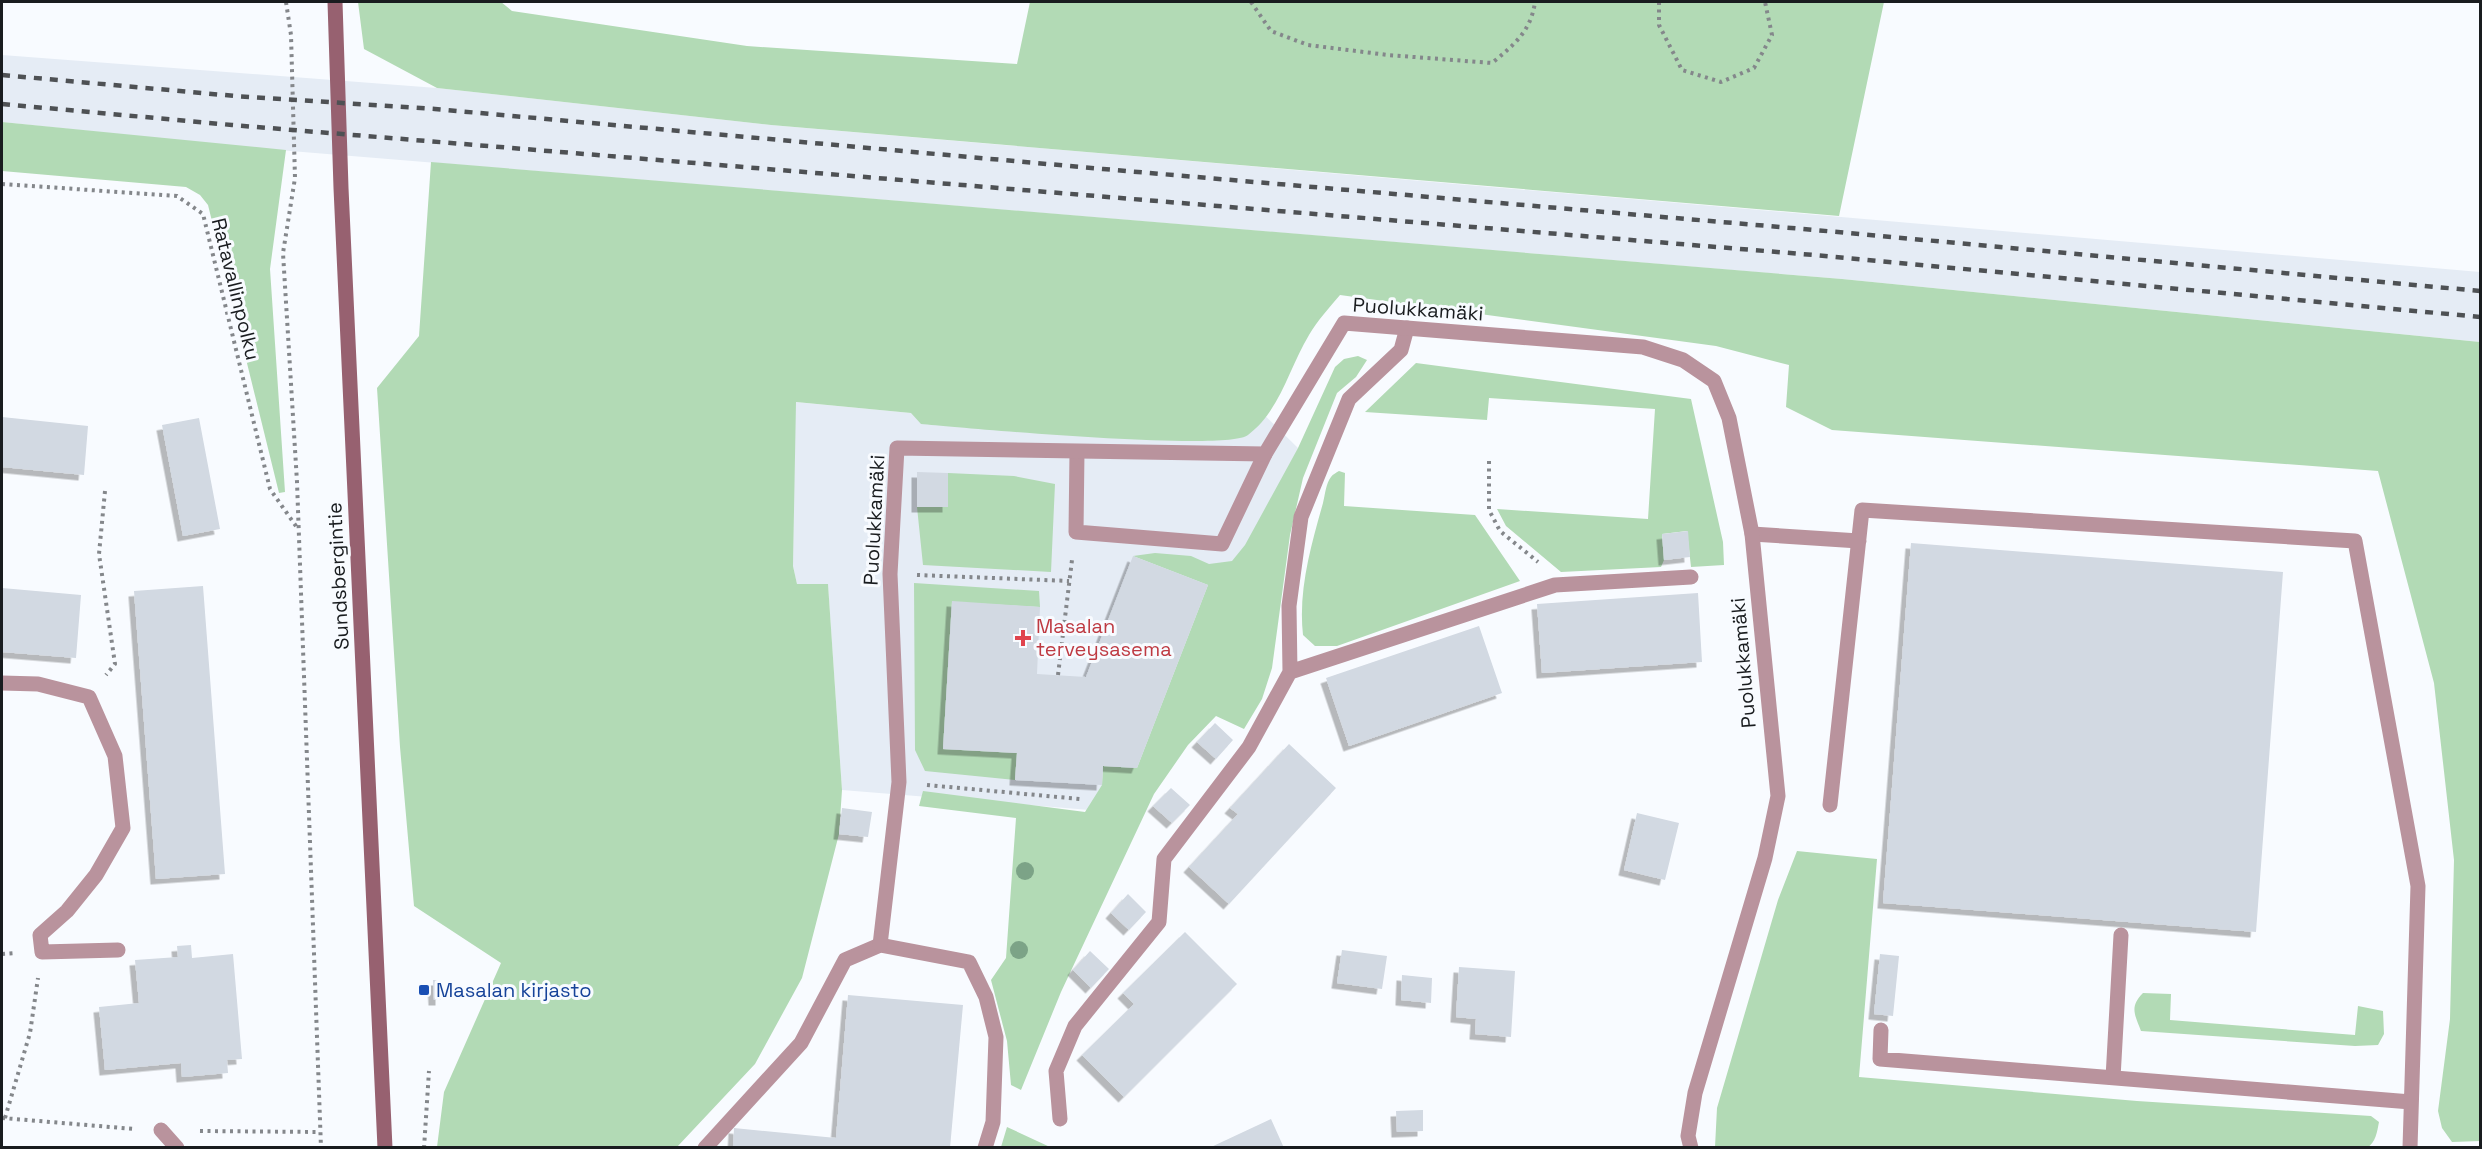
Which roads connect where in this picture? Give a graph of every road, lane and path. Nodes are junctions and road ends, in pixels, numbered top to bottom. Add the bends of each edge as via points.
1 (286, 2) edge
2 (335, 2) edge
3 (1251, 2) edge
4 (1535, 2) edge
5 (1659, 2) edge
6 (1765, 2) edge
7 (2, 184) edge
8 (1407, 328) junction
9 (1077, 452) junction
10 (1265, 454) junction
11 (1489, 461) dead end
12 (105, 491) dead end
13 (298, 529) junction
14 (1076, 532) junction
15 (1752, 534) junction
16 (1858, 541) junction
17 (890, 574) junction
18 (1691, 577) dead end
19 (1069, 581) junction
20 (1555, 585) junction
21 (1290, 672) junction
22 (1058, 675) dead end
23 (2, 683) edge
24 (89, 697) junction
25 (899, 782) junction
26 (1080, 799) dead end
27 (1830, 805) dead end
28 (2121, 935) dead end
29 (880, 945) junction
30 (118, 950) dead end
31 (42, 952) junction
32 (1881, 1030) dead end
33 (429, 1071) dead end
34 (2113, 1078) junction
35 (2411, 1102) junction
36 (5, 1118) dead end
37 (1060, 1119) dead end
38 (161, 1131) dead end
39 (177, 1148) edge
40 (321, 1148) edge
41 (385, 1148) edge
42 (424, 1148) edge
43 (705, 1148) edge
44 (985, 1148) edge
45 (1691, 1148) edge
46 (2410, 1148) edge

1 - 13 path via 291,35 295,178 283,253
2 - 41 main road, Sundsbergintie
3 - 4 path via 1271,31 1308,45 1492,63 1517,43 1533,18
5 - 6 path via 1659,25 1682,70 1721,82 1754,68 1772,34
7 - 13 path, Ratavallinpolku via 177,196 203,214 270,489
8 - 10 street, Puolukkamäki via 1344,323
8 - 15 street, Puolukkamäki via 1643,347 1683,360 1714,381 1729,418
8 - 21 street via 1401,350 1349,399 1301,517 1289,606
9 - 10 street, Puolukkamäki
9 - 14 street
9 - 17 street, Puolukkamäki via 897,448
10 - 14 street via 1222,544
11 - 20 path via 1489,510 1500,531 1548,568
12 - 24 path via 99,554 114,664
13 - 40 path
14 - 19 path
15 - 16 street
15 - 45 street, Puolukkamäki via 1778,796 1765,858 1695,1093 1688,1136
16 - 27 street
16 - 35 street via 1862,510 2355,541 2418,886
17 - 19 path
17 - 25 street, Puolukkamäki
18 - 20 street
19 - 22 path
20 - 21 street
21 - 37 street via 1249,747 1164,860 1159,922 1075,1026 1056,1071
23 - 24 street via 38,684
24 - 31 street via 115,756 123,828 96,875 40,935
25 - 26 path
25 - 29 street, Puolukkamäki
28 - 34 street
29 - 43 street via 845,960 801,1043
29 - 44 street via 969,962 986,997 996,1037 993,1122
30 - 31 street
31 - 36 path via 30,1033
32 - 34 street via 1880,1059
33 - 42 path
34 - 35 street
35 - 46 street
38 - 39 street

